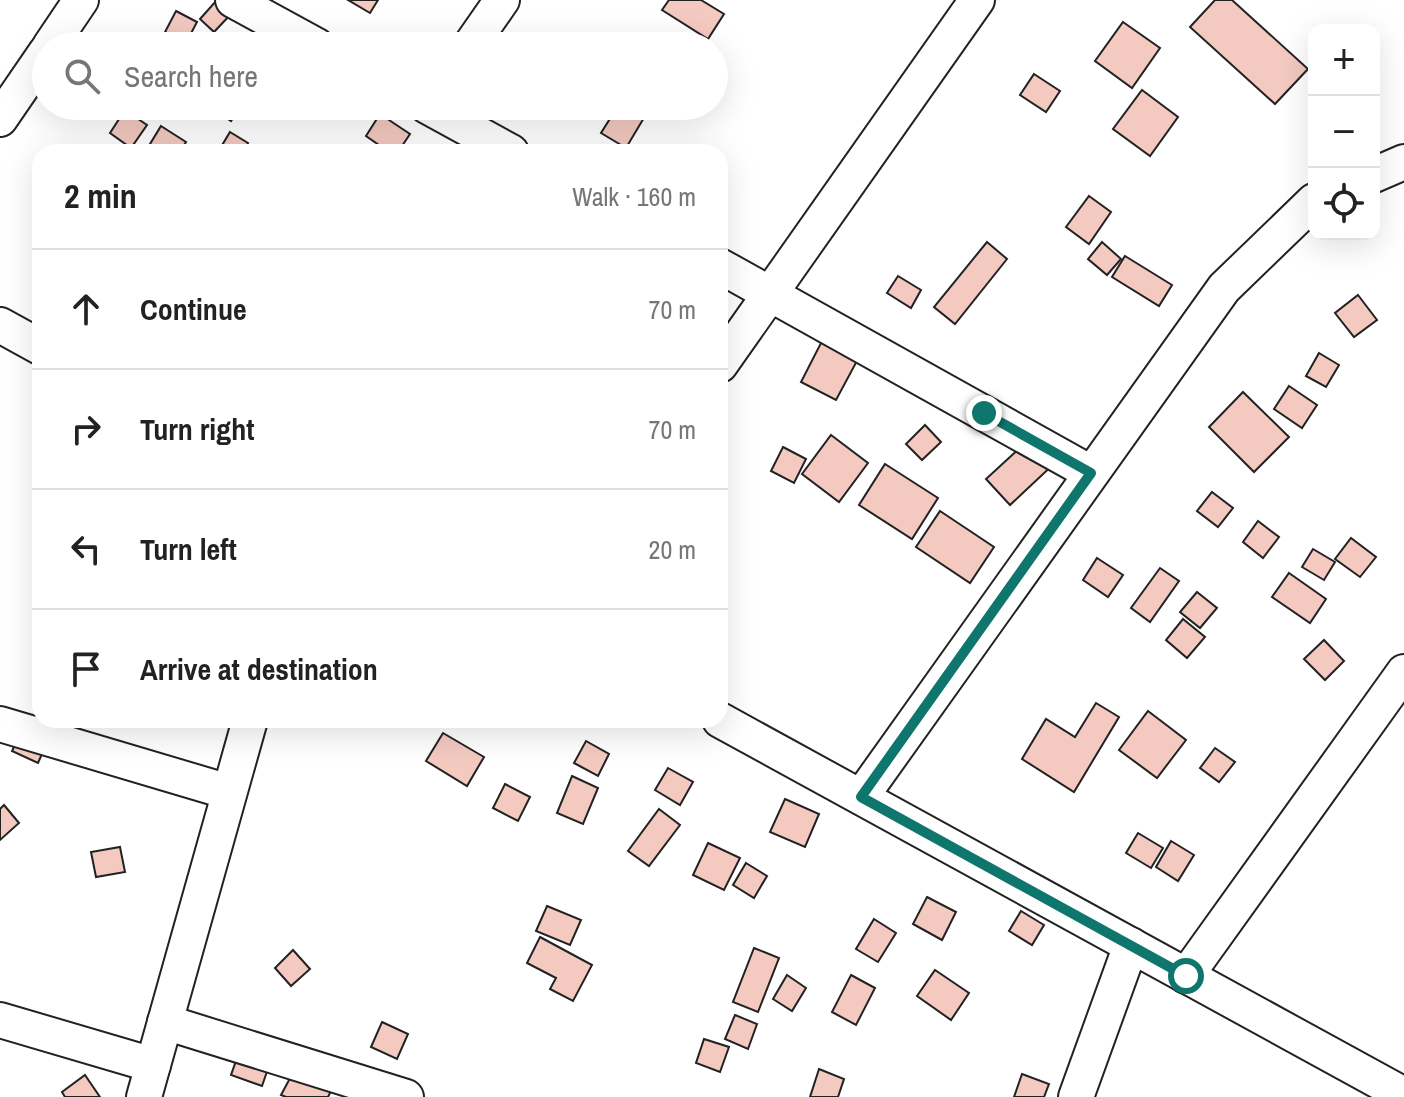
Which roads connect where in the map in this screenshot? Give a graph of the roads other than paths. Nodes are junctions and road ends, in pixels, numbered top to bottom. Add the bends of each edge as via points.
1 (81, 0) edge
2 (233, 0) edge
3 (502, 0) edge
4 (977, 0) edge
5 (59, 32) edge
6 (291, 32) edge
7 (480, 32) edge
8 (32, 72) edge
9 (0, 119) edge
10 (453, 120) edge
11 (497, 144) edge
12 (1404, 162) edge
13 (1380, 172) edge
14 (1308, 207) edge
15 (728, 270) edge
16 (770, 294) junction
17 (0, 325) edge
18 (32, 343) edge
19 (728, 354) edge
20 (1091, 473) junction
21 (1404, 672) edge
22 (0, 724) edge
23 (728, 724) edge
24 (248, 728) edge
25 (229, 792) junction
26 (861, 797) junction
27 (1131, 945) junction
28 (1186, 976) junction
29 (0, 1020) edge
30 (165, 1022) junction
31 (149, 1081) edge
32 (1404, 1095) edge
33 (406, 1097) edge
34 (1076, 1097) edge

1 - 5 street
2 - 6 street
3 - 7 street
4 - 16 street
8 - 9 street
10 - 11 street
12 - 13 street
14 - 20 street via 1224,288
15 - 16 street
16 - 19 street
16 - 20 street
17 - 18 street
20 - 26 street
21 - 28 street
22 - 25 street
23 - 26 street
24 - 25 street
25 - 30 street
26 - 27 street
27 - 28 street
27 - 34 street
28 - 32 street
29 - 31 street
30 - 31 street
30 - 33 street

